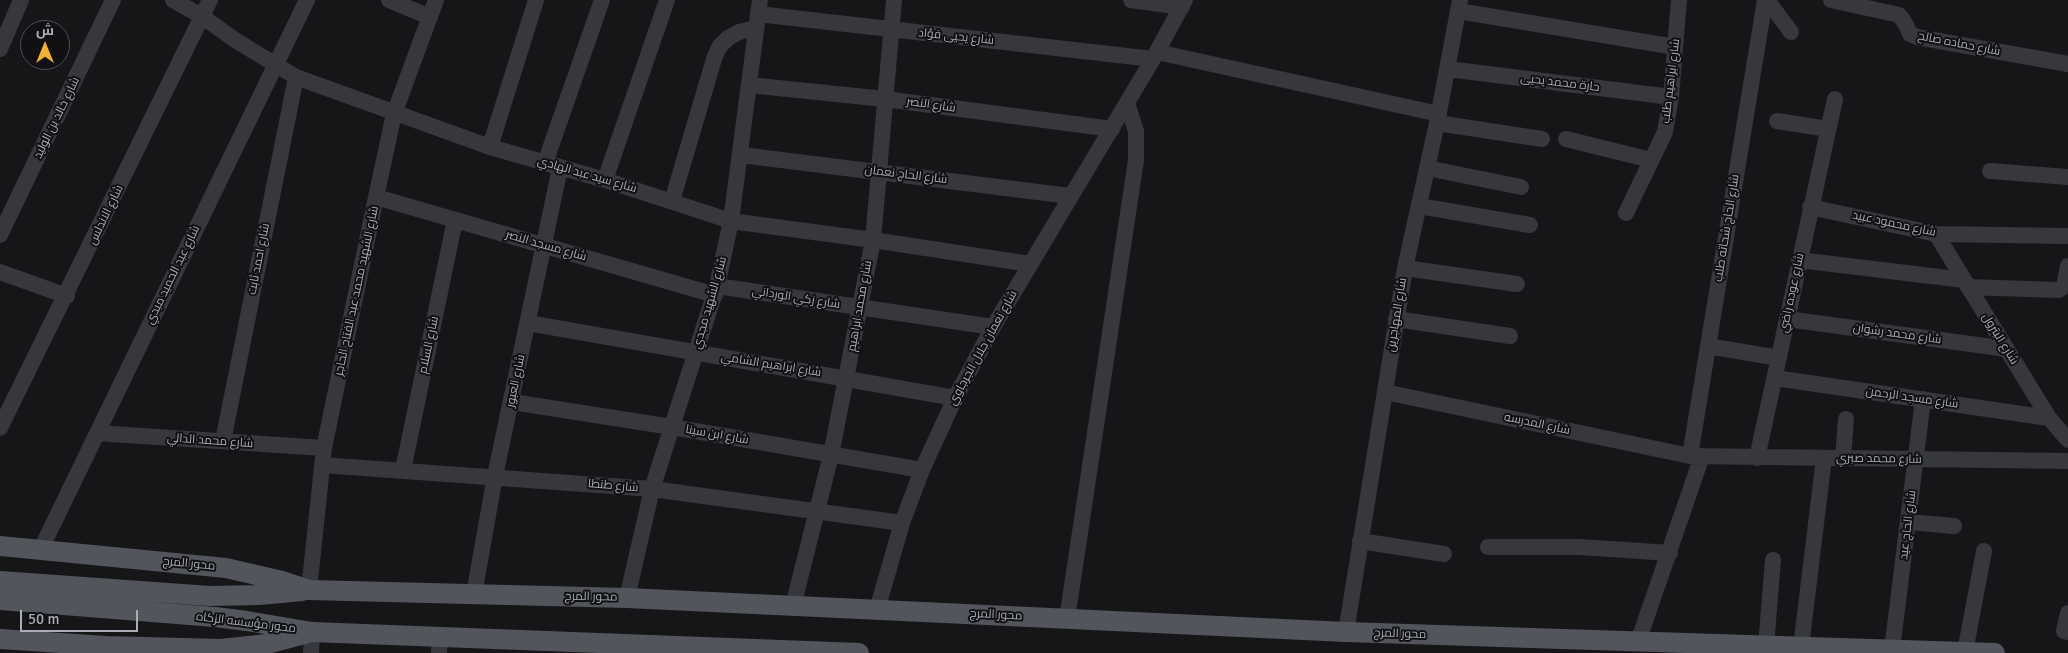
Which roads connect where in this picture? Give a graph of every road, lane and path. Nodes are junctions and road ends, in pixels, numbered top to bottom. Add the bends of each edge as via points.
1 (21, 0) edge
2 (113, 0) edge
3 (173, 0) edge
4 (210, 0) edge
5 (307, 0) edge
6 (389, 0) edge
7 (436, 0) edge
8 (536, 0) edge
9 (602, 0) edge
10 (667, 0) edge
11 (894, 0) edge
12 (1131, 0) edge
13 (1679, 0) edge
14 (1766, 0) edge
15 (1832, 0) edge
16 (1184, 4) edge
17 (1459, 6) edge
18 (7, 14) edge
19 (758, 14) edge
20 (203, 17) junction
21 (430, 17) junction
22 (892, 29) junction
23 (1791, 32) dead end
24 (1675, 47) junction
25 (0, 49) edge
26 (1155, 55) junction
27 (2068, 64) edge
28 (276, 65) junction
29 (1448, 69) junction
30 (296, 77) junction
31 (749, 85) junction
32 (1671, 96) junction
33 (885, 99) junction
34 (1835, 99) dead end
35 (1127, 103) junction
36 (394, 114) junction
37 (1438, 118) junction
38 (1777, 121) dead end
39 (1112, 129) junction
40 (1828, 129) junction
41 (1542, 139) dead end
42 (1566, 139) dead end
43 (490, 147) junction
44 (741, 155) junction
45 (1651, 160) junction
46 (552, 165) junction
47 (1427, 168) junction
48 (1990, 171) dead end
49 (878, 172) junction
50 (2068, 177) edge
51 (605, 180) junction
52 (1520, 187) dead end
53 (1070, 196) junction
54 (376, 197) junction
55 (672, 200) junction
56 (1418, 206) junction
57 (1810, 206) junction
58 (1626, 213) dead end
59 (455, 220) junction
60 (731, 221) junction
61 (1530, 225) dead end
62 (1936, 234) junction
63 (0, 235) edge
64 (2068, 236) edge
65 (873, 240) junction
66 (544, 246) junction
67 (1799, 260) junction
68 (1030, 264) junction
69 (2068, 266) edge
70 (1405, 268) junction
71 (0, 272) edge
72 (1966, 283) junction
73 (1517, 284) dead end
74 (716, 290) junction
75 (67, 296) junction
76 (859, 308) junction
77 (1396, 320) junction
78 (1787, 320) junction
79 (528, 323) junction
80 (993, 326) junction
81 (1510, 336) dead end
82 (1708, 346) junction
83 (2006, 349) junction
84 (696, 353) junction
85 (1779, 358) junction
86 (847, 378) junction
87 (1774, 378) junction
88 (1385, 392) junction
89 (955, 398) junction
90 (1923, 400) junction
91 (512, 402) junction
92 (1846, 418) dead end
93 (2049, 418) junction
94 (672, 427) junction
95 (0, 428) edge
96 (96, 434) junction
97 (2068, 440) edge
98 (223, 441) junction
99 (324, 448) junction
100 (831, 455) junction
101 (1696, 456) junction
102 (1757, 458) junction
103 (1824, 458) junction
104 (1843, 458) junction
105 (1916, 459) junction
106 (2068, 461) edge
107 (322, 465) junction
108 (403, 470) junction
109 (922, 470) junction
110 (496, 476) junction
111 (652, 489) junction
112 (816, 511) junction
113 (1908, 522) junction
114 (902, 523) junction
115 (1954, 526) dead end
116 (1360, 541) junction
117 (0, 546) edge
118 (1488, 547) dead end
119 (40, 551) junction
120 (1984, 551) dead end
121 (1670, 553) junction
122 (1444, 554) dead end
123 (1773, 560) dead end
124 (0, 581) edge
125 (309, 590) junction
126 (474, 594) junction
127 (626, 598) junction
128 (0, 600) edge
129 (793, 606) junction
130 (877, 610) junction
131 (2068, 612) edge
132 (1067, 619) junction
133 (312, 632) junction
134 (1346, 632) junction
135 (2068, 632) edge
136 (0, 639) edge
137 (1638, 642) junction
138 (439, 645) edge
139 (1766, 646) junction
140 (1595, 647) edge
141 (1801, 647) junction
142 (104, 649) edge
143 (706, 650) edge
144 (1892, 650) junction
145 (220, 651) edge
146 (1965, 652) edge
147 (311, 653) edge
148 (859, 653) edge
149 (1995, 653) edge

1 - 18 street
2 - 63 street, شارع خالد بن الوليد
3 - 20 street, شارع سيد عبد الهادي
4 - 20 street, شارع الاندلس
5 - 28 street, شارع عبد الحميد مبدي
6 - 21 street
7 - 21 street, شارع الشهيد محمد عبد الفتاح الحاجر
8 - 43 street
9 - 46 street, شارع العبور
10 - 51 street
11 - 22 street, شارع محمد ابراهيم
12 - 16 street
13 - 24 street, شارع ابراهيم طلب
14 - 23 street
14 - 82 street, شارع الحاج شحاته طلب
15 - 27 street, شارع حماده صالح via 1899,15 1910,34 1917,37
16 - 26 street, شارع نعمان جلال الجرجاوي
17 - 24 street
17 - 29 street, شارع المهاجرين
18 - 25 street
19 - 22 street, شارع يحيى فؤاد
19 - 31 street, شارع الشهيد مجدي
19 - 55 street via 728,38 714,59
20 - 28 street, شارع سيد عبد الهادي
20 - 75 street, شارع الاندلس
21 - 36 street, شارع الشهيد محمد عبد الفتاح الحاجر
22 - 26 street, شارع يحيى فؤاد
22 - 33 street, شارع محمد ابراهيم
24 - 32 street, شارع ابراهيم طلب
26 - 35 street, شارع نعمان جلال الجرجاوي
26 - 37 street, شارع يحيى فؤاد
28 - 30 street, شارع سيد عبد الهادي
28 - 96 street, شارع عبد الحميد مبدي
29 - 32 street, حارة محمد يحيى
29 - 37 street, شارع المهاجرين
30 - 36 street, شارع سيد عبد الهادي
30 - 98 street, شارع احمد ثابت
31 - 33 street, شارع النصر
31 - 44 street, شارع الشهيد مجدي
32 - 45 street, شارع ابراهيم طلب via 1665,132
33 - 39 street, شارع النصر
33 - 49 street, شارع محمد ابراهيم
34 - 40 street, شارع عوده راضي
35 - 39 street, شارع نعمان جلال الجرجاوي
35 - 132 street via 1136,131 1136,160
36 - 43 street, شارع سيد عبد الهادي
36 - 54 street, شارع الشهيد محمد عبد الفتاح الحاجر
37 - 41 street, شارع يحيى فؤاد
37 - 47 street, شارع المهاجرين
38 - 40 street
39 - 53 street, شارع نعمان جلال الجرجاوي
40 - 57 street, شارع عوده راضي
42 - 45 street
43 - 46 street, شارع سيد عبد الهادي
44 - 49 street, شارع الحاج نعمان
44 - 60 street, شارع الشهيد مجدي
45 - 58 street, شارع ابراهيم طلب
46 - 51 street, شارع سيد عبد الهادي
46 - 66 street, شارع العبور
47 - 52 street
47 - 56 street, شارع المهاجرين
48 - 50 street
49 - 53 street, شارع الحاج نعمان
49 - 65 street, شارع محمد ابراهيم
51 - 55 street, شارع سيد عبد الهادي
53 - 68 street, شارع نعمان جلال الجرجاوي
54 - 59 street, شارع مسجد النصر
54 - 99 street, شارع الشهيد محمد عبد الفتاح الحاجر
55 - 60 street, شارع سيد عبد الهادي
56 - 61 street
56 - 70 street, شارع المهاجرين
57 - 62 street, شارع محمود عبيد
57 - 67 street, شارع عوده راضي
59 - 66 street, شارع مسجد النصر
59 - 108 street, شارع السلام
60 - 65 street, شارع سيد عبد الهادي
60 - 74 street, شارع الشهيد مجدي
62 - 64 street, شارع محمود عبيد
62 - 72 street, شارع البترول
65 - 68 street, شارع سيد عبد الهادي
65 - 76 street, شارع محمد ابراهيم
66 - 74 street, شارع مسجد النصر
66 - 79 street, شارع العبور
67 - 72 street
67 - 78 street, شارع عوده راضي
68 - 80 street, شارع نعمان جلال الجرجاوي
69 - 72 street via 2064,286 2059,290
70 - 73 street
70 - 77 street, شارع المهاجرين
71 - 75 street
72 - 83 street, شارع البترول
74 - 76 street, شارع زكي الورداني
74 - 84 street, شارع الشهيد مجدي
75 - 95 street, شارع الاندلس
76 - 80 street, شارع زكي الورداني
76 - 86 street, شارع محمد ابراهيم
77 - 81 street
77 - 88 street, شارع المهاجرين
78 - 83 street, شارع محمد رشوان
78 - 85 street, شارع عوده راضي
79 - 84 street, شارع ابراهيم الشامي
79 - 91 street, شارع العبور
80 - 89 street, شارع نعمان جلال الجرجاوي
82 - 85 street
82 - 101 street, شارع الحاج شحاته طلب
83 - 93 street, شارع البترول
84 - 86 street, شارع ابراهيم الشامي
84 - 94 street, شارع الشهيد مجدي
85 - 87 street, شارع عوده راضي
86 - 89 street, شارع ابراهيم الشامي
86 - 100 street, شارع محمد ابراهيم
87 - 90 street, شارع مسجد الرحمن
87 - 102 street, شارع عوده راضي
88 - 101 street, شارع المدرسه
88 - 116 street, شارع المهاجرين
89 - 109 street, شارع نعمان جلال الجرجاوي
90 - 93 street, شارع مسجد الرحمن
90 - 105 street, شارع الحاج عيد
91 - 94 street, شارع ابن سينا
91 - 110 street, شارع العبور
92 - 104 street
93 - 97 street, شارع البترول
94 - 100 street, شارع ابن سينا
94 - 111 street, شارع الشهيد مجدي
96 - 98 street, شارع محمد الدالي
96 - 119 street, شارع عبد الحميد مبدي
98 - 99 street, شارع محمد الدالي
99 - 107 street, شارع الشهيد محمد عبد الفتاح الحاجر
100 - 109 street, شارع ابن سينا
100 - 112 street, شارع محمد ابراهيم
101 - 102 street, شارع محمد صبري
101 - 121 street, شارع الحاج شحاته طلب
102 - 103 street, شارع محمد صبري
103 - 104 street, شارع محمد صبري
103 - 141 street
104 - 105 street, شارع محمد صبري
105 - 106 street, شارع محمد صبري
105 - 113 street, شارع الحاج عيد
107 - 108 street, شارع طنطا
107 - 125 street, شارع الشهيد محمد عبد الفتاح الحاجر
108 - 110 street, شارع طنطا
109 - 114 street, شارع نعمان جلال الجرجاوي
110 - 111 street, شارع طنطا
110 - 126 street, شارع العبور
111 - 112 street, شارع طنطا
111 - 127 street, شارع الشهيد مجدي
112 - 114 street, شارع طنطا
112 - 129 street, شارع محمد ابراهيم
113 - 115 street
113 - 144 street, شارع الحاج عيد
114 - 130 street, شارع نعمان جلال الجرجاوي
116 - 122 street
116 - 134 street, شارع المهاجرين
117 - 119 main road, محور المرج
118 - 121 street via 1579,547
119 - 125 main road, محور المرج via 226,568
120 - 146 street
121 - 137 street, شارع الحاج شحاته طلب
123 - 139 street
124 - 125 main road, محور مؤسسه الزكاه via 243,596
125 - 126 main road, محور المرج
126 - 127 main road, محور المرج
127 - 129 main road, محور المرج
128 - 133 main road, محور مؤسسه الزكاه via 247,621
129 - 130 main road, محور المرج
130 - 132 main road, محور المرج
131 - 135 street via 2064,631
132 - 134 main road, محور المرج
133 - 138 main road
133 - 145 main road via 267,644
133 - 147 street
134 - 140 main road, محور المرج
136 - 142 main road
137 - 139 main road, محور المرج
137 - 140 main road, محور المرج
138 - 143 main road
139 - 141 main road, محور المرج
141 - 144 main road, محور المرج
142 - 145 main road
143 - 148 main road
144 - 146 main road, محور المرج
146 - 149 main road, محور المرج

